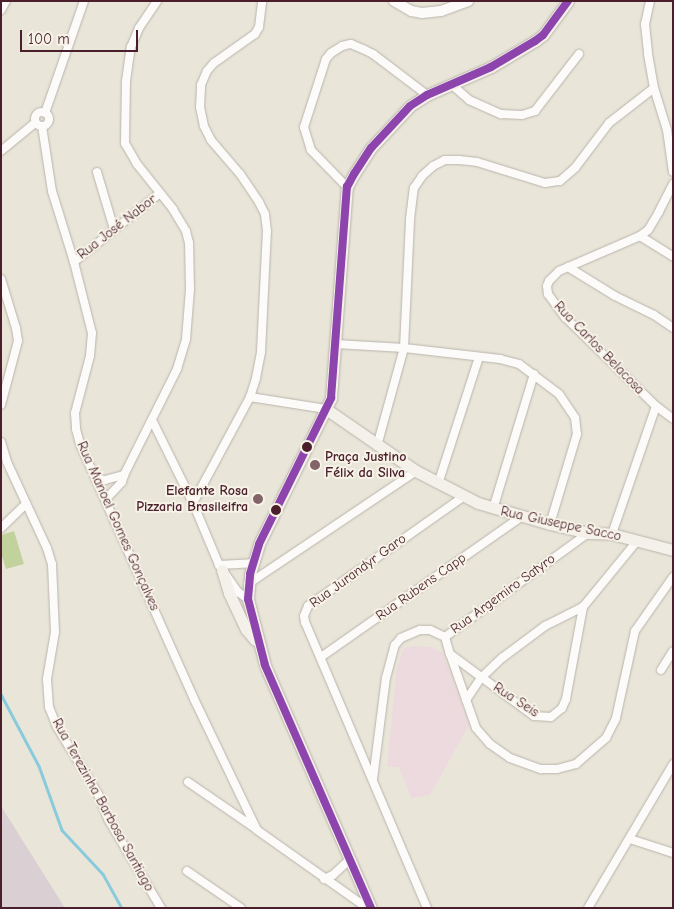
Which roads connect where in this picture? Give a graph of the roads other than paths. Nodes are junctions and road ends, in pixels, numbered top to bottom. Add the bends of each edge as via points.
1 (6, 1) edge
2 (84, 1) edge
3 (157, 1) edge
4 (262, 1) edge
5 (394, 1) edge
6 (468, 1) edge
7 (568, 1) edge
8 (650, 1) edge
9 (1, 10) edge
10 (579, 54) dead end
11 (452, 85) junction
12 (654, 88) junction
13 (427, 95) junction
14 (39, 124) junction
15 (670, 131) edge
16 (1, 150) edge
17 (97, 172) dead end
18 (673, 172) edge
19 (673, 184) edge
20 (347, 187) junction
21 (160, 194) junction
22 (114, 230) junction
23 (640, 236) junction
24 (673, 257) edge
25 (74, 262) junction
26 (568, 267) junction
27 (1, 279) edge
28 (673, 328) edge
29 (336, 344) junction
30 (404, 348) junction
31 (479, 357) junction
32 (534, 374) junction
33 (250, 396) junction
34 (2, 401) edge
35 (656, 406) junction
36 (326, 409) junction
37 (673, 419) edge
38 (152, 420) junction
39 (1, 442) edge
40 (378, 446) junction
41 (416, 471) junction
42 (124, 474) junction
43 (96, 478) junction
44 (438, 484) junction
45 (463, 497) junction
46 (106, 499) junction
47 (192, 503) junction
48 (26, 504) junction
49 (493, 509) junction
50 (522, 516) junction
51 (550, 524) junction
52 (1, 528) edge
53 (588, 533) junction
54 (612, 534) junction
55 (637, 541) junction
56 (673, 550) edge
57 (252, 563) junction
58 (220, 568) junction
59 (673, 577) edge
60 (248, 584) junction
61 (248, 599) junction
62 (583, 607) junction
63 (445, 637) junction
64 (258, 644) junction
65 (673, 651) edge
66 (450, 654) junction
67 (321, 657) junction
68 (661, 670) dead end
69 (481, 678) junction
70 (466, 700) junction
71 (673, 764) edge
72 (373, 779) junction
73 (188, 782) dead end
74 (256, 830) junction
75 (630, 839) junction
76 (673, 853) edge
77 (350, 859) junction
78 (187, 871) dead end
79 (324, 879) junction
80 (161, 908) edge
81 (241, 908) edge
82 (367, 908) edge
83 (371, 908) edge
84 (427, 908) edge
85 (588, 908) edge

1 - 9 street
2 - 14 street via 45,113 49,121
3 - 21 street via 130,47 125,127 128,148
4 - 33 street via 255,34 214,62 201,84 199,97 204,126 211,140 251,189 265,214 261,352
5 - 6 street via 422,13 441,11
7 - 11 main road via 543,36 491,67
8 - 12 street via 645,24
10 - 11 street via 535,111 522,115 501,114 469,100
11 - 13 main road
12 - 15 street
12 - 30 street via 609,123 575,168 560,181 544,183 477,162 459,160 439,163 422,176 414,188 410,219
13 - 20 main road via 410,106 371,148
13 - 20 street via 363,49 351,44 331,53 326,59 304,127 311,150
14 - 16 street
14 - 25 street, Rua Manoel Gomes Gonçalves via 52,191
15 - 18 street
17 - 22 street
19 - 23 street, Rua Carlos Belacosa via 648,230
20 - 29 main road
21 - 22 street, Rua José Nabor
21 - 38 street via 186,231 190,289 183,354
22 - 25 street, Rua José Nabor
23 - 24 street
23 - 26 street, Rua Carlos Belacosa
25 - 43 street, Rua Manoel Gomes Gonçalves via 92,333 90,356 77,399 76,429
26 - 28 street
26 - 35 street, Rua Carlos Belacosa via 549,280 548,294 554,304
27 - 34 street via 18,341
29 - 30 street
29 - 36 main road via 331,398
30 - 31 street
30 - 40 street
31 - 32 street via 519,364
31 - 44 street
32 - 49 street
32 - 51 street via 559,394 569,407 575,418 577,434
33 - 36 street
33 - 47 street
35 - 37 street, Rua Carlos Belacosa
35 - 54 street
36 - 40 main road, Rua Giuseppe Sacco
36 - 57 main road
38 - 42 street
38 - 47 street
39 - 48 street, Rua Terezinha Barbosa Santiago via 6,462
40 - 41 main road, Rua Giuseppe Sacco
41 - 44 main road, Rua Giuseppe Sacco
41 - 60 street
42 - 43 street via 110,479
42 - 46 street via 119,487
43 - 46 street, Rua Manoel Gomes Gonçalves
44 - 45 main road, Rua Giuseppe Sacco
45 - 49 main road, Rua Giuseppe Sacco
45 - 67 street, Rua Jurandyr Garo via 308,606 305,622
46 - 74 street, Rua Manoel Gomes Gonçalves
47 - 58 street
48 - 52 street
48 - 80 street, Rua Terezinha Barbosa Santiago via 52,564 55,632 47,679 49,707 98,794 108,819
49 - 50 main road, Rua Giuseppe Sacco
50 - 51 main road, Rua Giuseppe Sacco
50 - 67 street, Rua Rubens Capp
51 - 53 main road, Rua Giuseppe Sacco
53 - 54 main road, Rua Giuseppe Sacco
53 - 63 street, Rua Argemiro Satyro
54 - 55 main road, Rua Giuseppe Sacco
55 - 56 main road, Rua Giuseppe Sacco
55 - 62 street
57 - 58 street
57 - 60 main road
58 - 61 street via 238,592
58 - 64 main road via 246,628
59 - 70 street via 635,631 616,718 606,738 576,764 541,769 510,758 482,736
60 - 61 main road
61 - 64 main road
62 - 69 street via 545,626
62 - 69 street, Rua Seis via 566,699 562,708 551,717 534,716
63 - 66 street
63 - 72 street, Rua Argemiro Satyro via 430,630 420,630 401,638 395,646 386,678
64 - 77 main road via 276,693
65 - 68 street
66 - 69 street, Rua Seis
66 - 70 street
67 - 72 street, Rua Jurandyr Garo
69 - 70 street
71 - 75 street
72 - 84 street
73 - 74 street
74 - 79 street, Rua Manoel Gomes Gonçalves
75 - 76 street
75 - 85 street
77 - 79 street
77 - 83 main road
78 - 81 street
79 - 82 street, Rua Manoel Gomes Gonçalves

